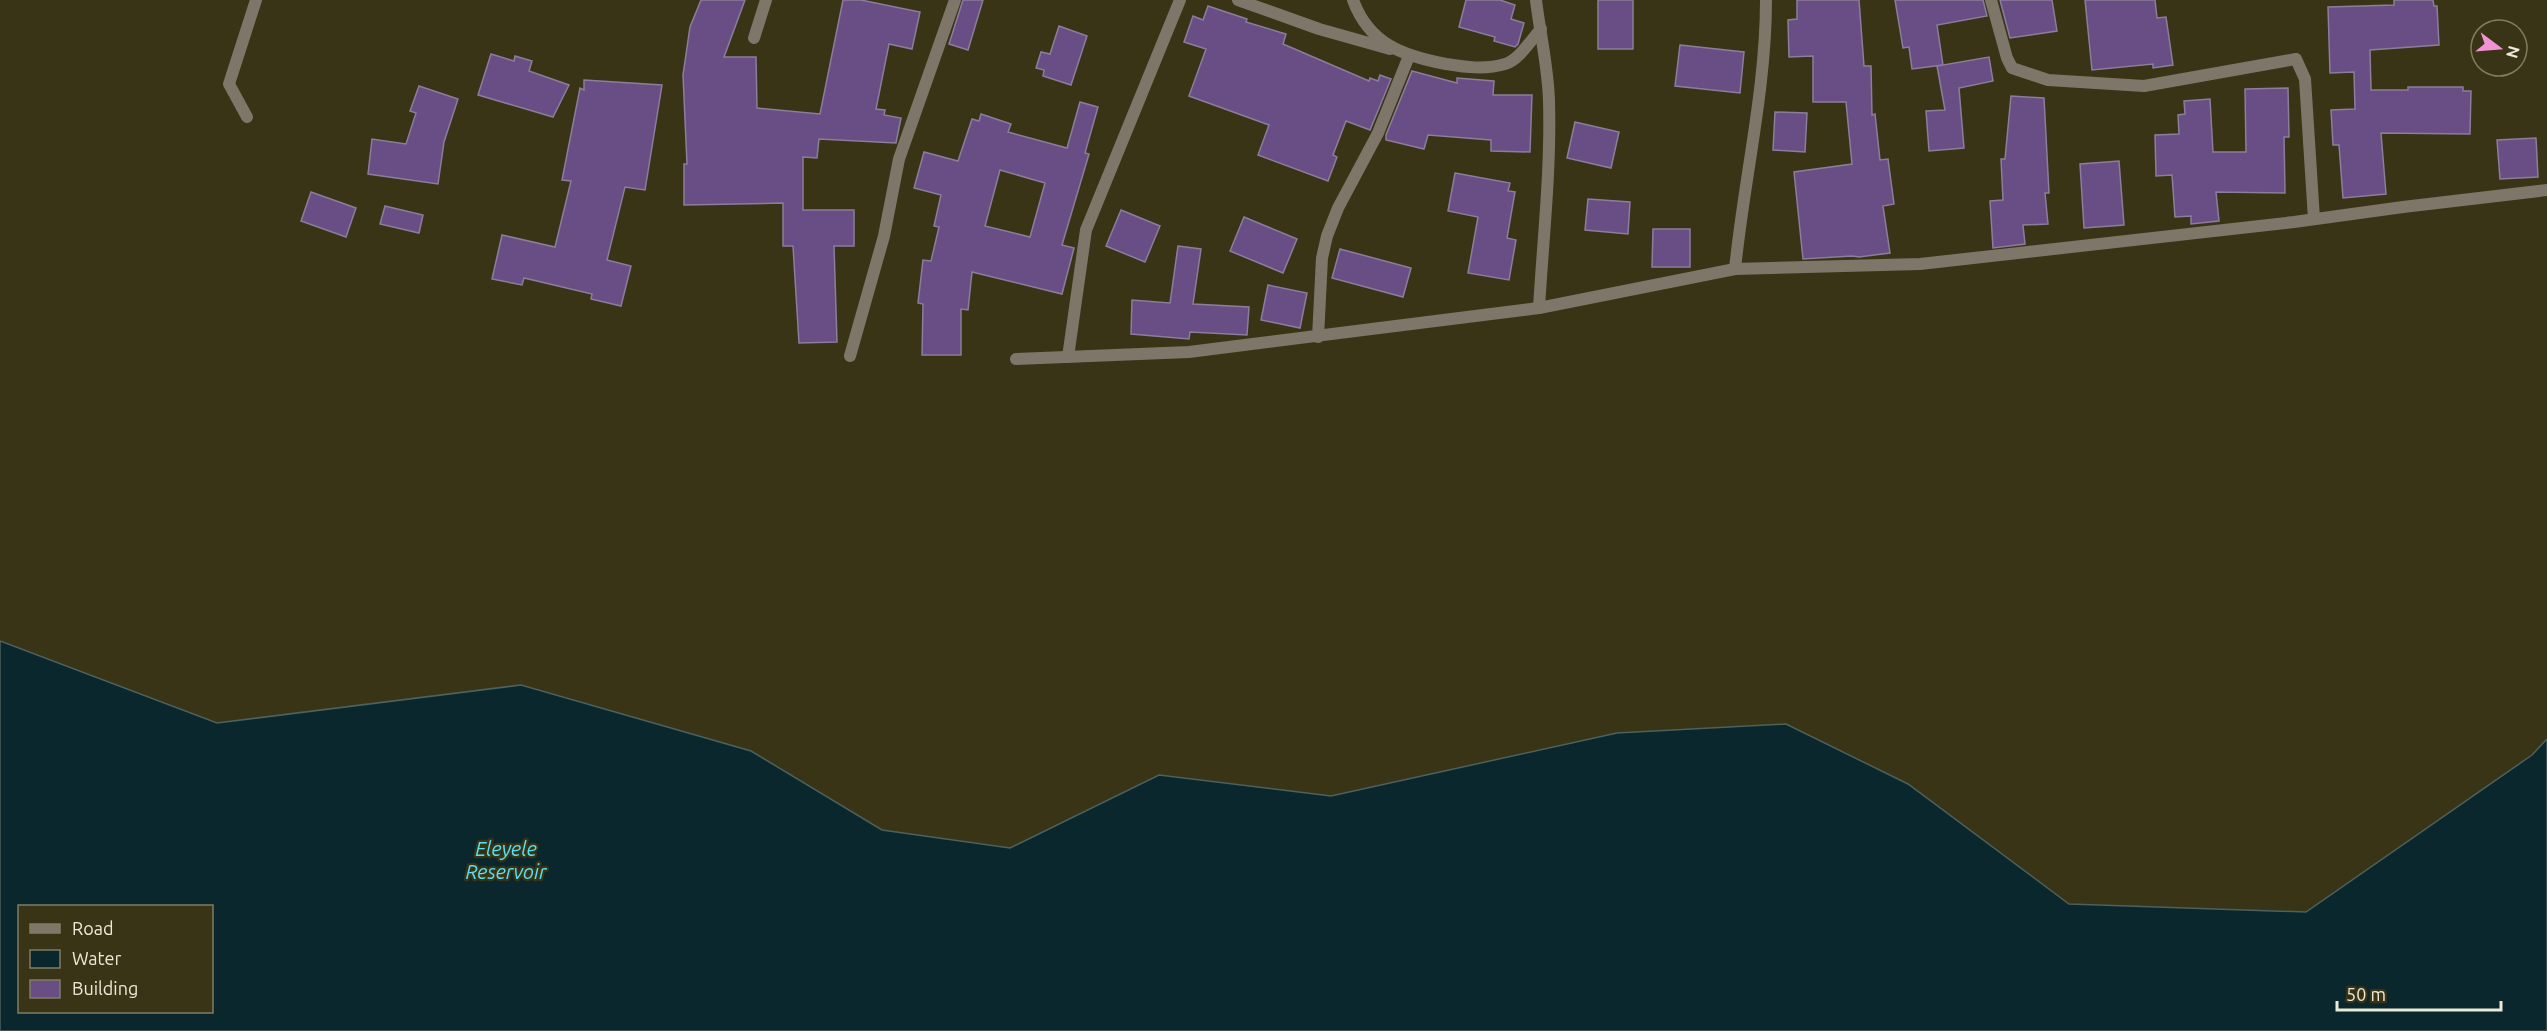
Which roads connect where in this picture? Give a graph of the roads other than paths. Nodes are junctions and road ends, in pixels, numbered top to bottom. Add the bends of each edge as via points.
1 (256, 0) edge
2 (766, 0) edge
3 (955, 0) edge
4 (1180, 0) edge
5 (1238, 0) edge
6 (1353, 0) edge
7 (1536, 0) edge
8 (1766, 0) edge
9 (1991, 0) edge
10 (1541, 29) junction
11 (754, 38) dead end
12 (1394, 50) junction
13 (1409, 56) junction
14 (246, 117) dead end
15 (2547, 190) edge
16 (2314, 219) junction
17 (1735, 269) junction
18 (1539, 308) junction
19 (1318, 337) junction
20 (850, 356) dead end
21 (1068, 357) junction
22 (1016, 359) dead end

1 - 14 street via 229,84
2 - 11 street
3 - 20 street via 900,159 884,236
4 - 21 street via 1086,230
5 - 12 street
6 - 12 street via 1372,32
7 - 10 street
8 - 17 street via 1766,35
9 - 16 street via 2013,68 2048,80 2144,86 2296,59 2305,78
10 - 13 street via 1514,60 1505,64 1473,68
10 - 18 street via 1549,100 1549,161
12 - 13 street
13 - 19 street via 1378,134 1327,236 1322,258
15 - 16 street
16 - 17 street via 1920,264
17 - 18 street
18 - 19 street
19 - 21 street via 1189,352
21 - 22 street

